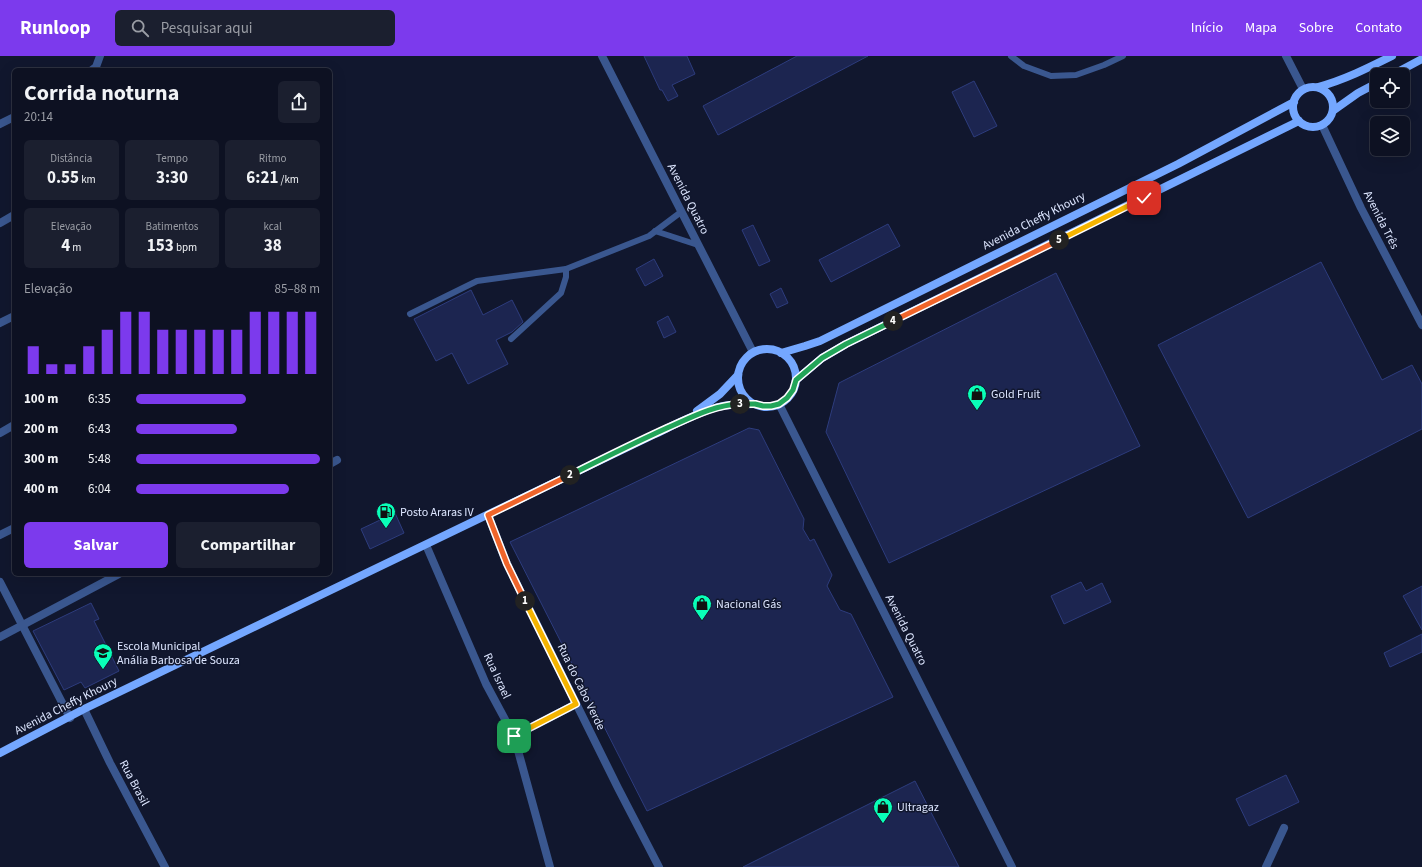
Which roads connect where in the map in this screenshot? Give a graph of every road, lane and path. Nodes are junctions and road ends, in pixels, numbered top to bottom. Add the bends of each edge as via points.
1 (100, 56) edge
2 (602, 56) edge
3 (1011, 56) edge
4 (1123, 56) edge
5 (1286, 56) edge
6 (1392, 56) edge
7 (1422, 59) edge
8 (95, 68) edge
9 (1405, 68) edge
10 (1370, 86) edge
11 (1318, 87) junction
12 (1303, 90) junction
13 (1294, 102) junction
14 (1334, 110) junction
15 (12, 118) edge
16 (1299, 121) junction
17 (0, 124) edge
18 (1322, 125) junction
19 (681, 212) junction
20 (12, 216) edge
21 (0, 223) edge
22 (655, 231) junction
23 (698, 245) junction
24 (566, 269) junction
25 (410, 314) dead end
26 (12, 317) edge
27 (0, 323) edge
28 (1422, 325) edge
29 (511, 339) dead end
30 (753, 352) junction
31 (781, 353) junction
32 (738, 375) junction
33 (796, 380) junction
34 (755, 404) junction
35 (779, 404) junction
36 (684, 421) junction
37 (12, 426) edge
38 (0, 433) edge
39 (488, 515) junction
40 (12, 529) edge
41 (0, 535) edge
42 (426, 545) junction
43 (115, 576) edge
44 (0, 582) edge
45 (22, 625) junction
46 (0, 637) edge
47 (576, 704) junction
48 (84, 709) junction
49 (70, 718) junction
50 (514, 736) junction
51 (0, 753) edge
52 (1284, 828) dead end
53 (165, 867) edge
54 (550, 867) edge
55 (659, 867) edge
56 (1012, 867) edge
57 (1266, 867) edge

1 - 8 street
2 - 19 street, Avenida Quatro
3 - 4 lane via 1024,66 1051,76 1076,75
5 - 12 street
6 - 11 main road via 1351,76
7 - 9 main road
10 - 14 main road
11 - 12 main road
11 - 14 main road via 1330,95
12 - 13 main road
13 - 16 main road via 1294,112
13 - 31 main road, Avenida Cheffy Khoury via 1178,164 913,296 820,341
14 - 18 main road
15 - 17 street
16 - 18 main road via 1310,126
16 - 33 main road via 846,344 822,358
18 - 28 street, Avenida Três via 1361,208
19 - 22 lane
19 - 23 street, Avenida Quatro
20 - 21 street
22 - 23 lane
22 - 24 lane via 649,236
23 - 30 street, Avenida Quatro
24 - 25 lane via 476,281
24 - 29 lane via 561,293
26 - 27 street
30 - 31 main road via 762,349
30 - 32 main road via 746,358
31 - 33 main road via 792,364
32 - 34 main road via 743,394
32 - 36 main road via 720,394
33 - 35 main road via 793,390
34 - 35 main road
34 - 36 main road via 719,407
35 - 56 street, Avenida Quatro
36 - 39 main road, Avenida Cheffy Khoury
37 - 38 street
39 - 42 main road, Avenida Cheffy Khoury
39 - 47 street, Rua do Cabo Verde via 507,564
40 - 41 street
42 - 48 main road, Avenida Cheffy Khoury
42 - 50 street, Rua Israel via 486,684
43 - 45 street
44 - 45 street
45 - 46 street
45 - 49 street
47 - 50 street
47 - 55 street, Rua do Cabo Verde
48 - 49 main road, Avenida Cheffy Khoury
48 - 53 street, Rua Brasil
49 - 51 main road, Avenida Cheffy Khoury
50 - 54 street, Rua Israel
52 - 57 street

